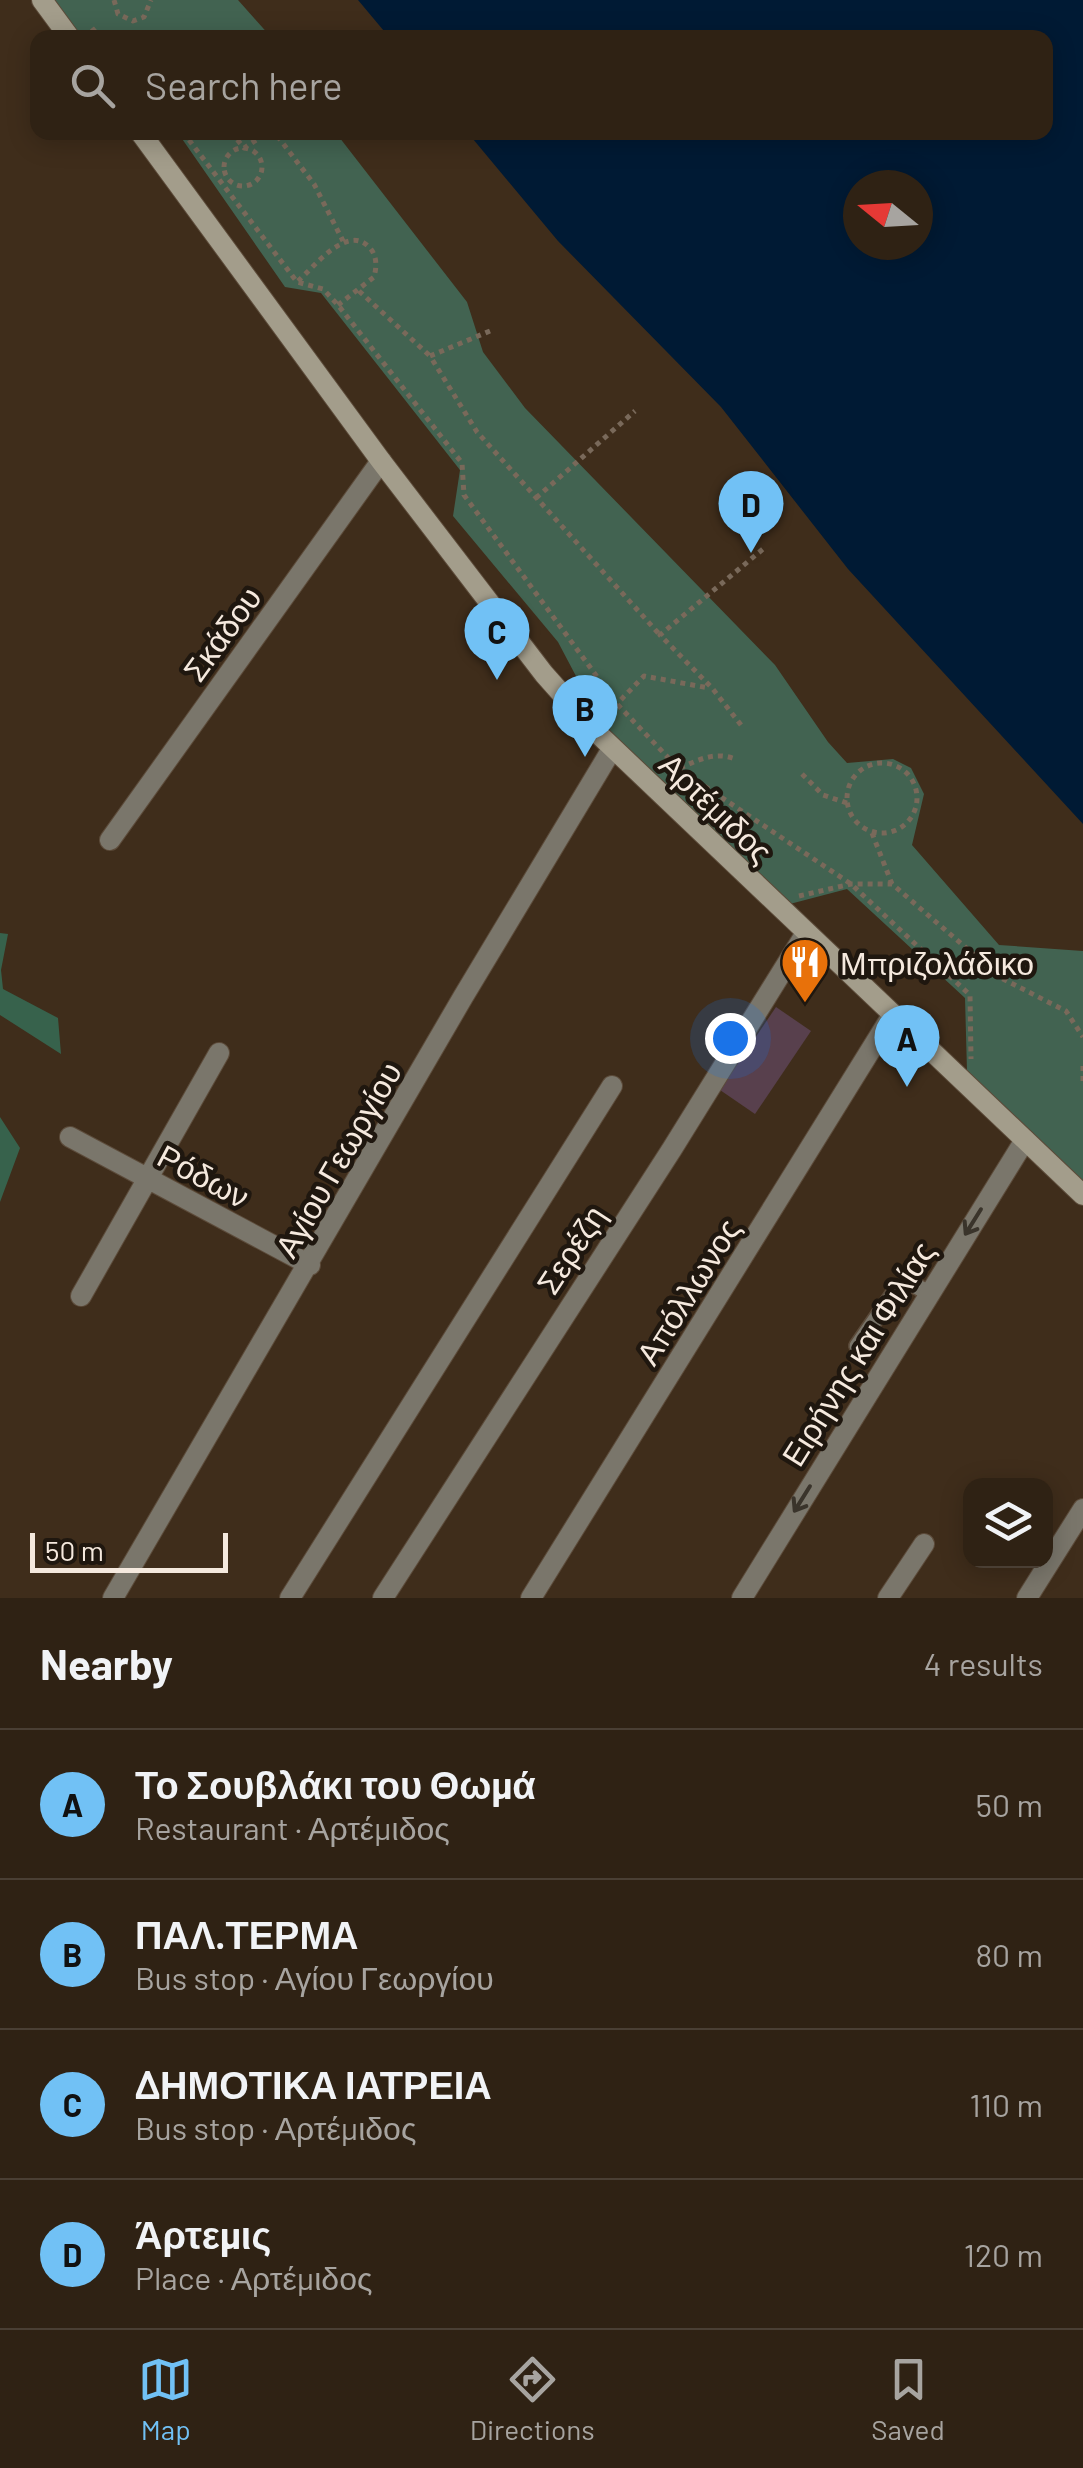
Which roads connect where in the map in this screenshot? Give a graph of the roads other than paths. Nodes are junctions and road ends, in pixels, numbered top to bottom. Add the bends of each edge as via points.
1 (42, 0) edge
2 (64, 30) edge
3 (146, 140) edge
4 (382, 461) junction
5 (612, 749) junction
6 (110, 840) dead end
7 (806, 933) junction
8 (893, 1014) junction
9 (218, 1053) dead end
10 (612, 1086) dead end
11 (70, 1137) dead end
12 (1025, 1140) junction
13 (149, 1179) junction
14 (1083, 1194) edge
15 (310, 1265) junction
16 (929, 1293) junction
17 (81, 1296) dead end
18 (857, 1346) dead end
19 (1083, 1510) edge
20 (924, 1544) dead end
21 (113, 1598) edge
22 (290, 1598) edge
23 (382, 1598) edge
24 (531, 1598) edge
25 (742, 1598) edge
26 (888, 1598) edge
27 (1027, 1598) edge

1 - 2 main road
3 - 4 main road, Αρτέμιδος
4 - 5 main road, Αρτέμιδος via 544,674
4 - 6 street, Σκάδου
5 - 7 main road, Αρτέμιδος
5 - 15 street, Αγίου Γεωργίου
7 - 8 main road, Αρτέμιδος
7 - 23 street, Σερέζη
8 - 12 main road, Αρτέμιδος
8 - 24 street, Απόλλωνος
9 - 13 street
10 - 22 street
11 - 13 street, Ρόδων
12 - 14 main road, Αρτέμιδος
12 -> 16 street, Ειρήνης και Φιλίας
13 - 15 street, Ρόδων
13 - 17 street
15 - 21 street, Αγίου Γεωργίου
16 - 18 lane via 912,1284 898,1287
16 -> 25 street, Ειρήνης και Φιλίας
19 - 27 street
20 - 26 street

